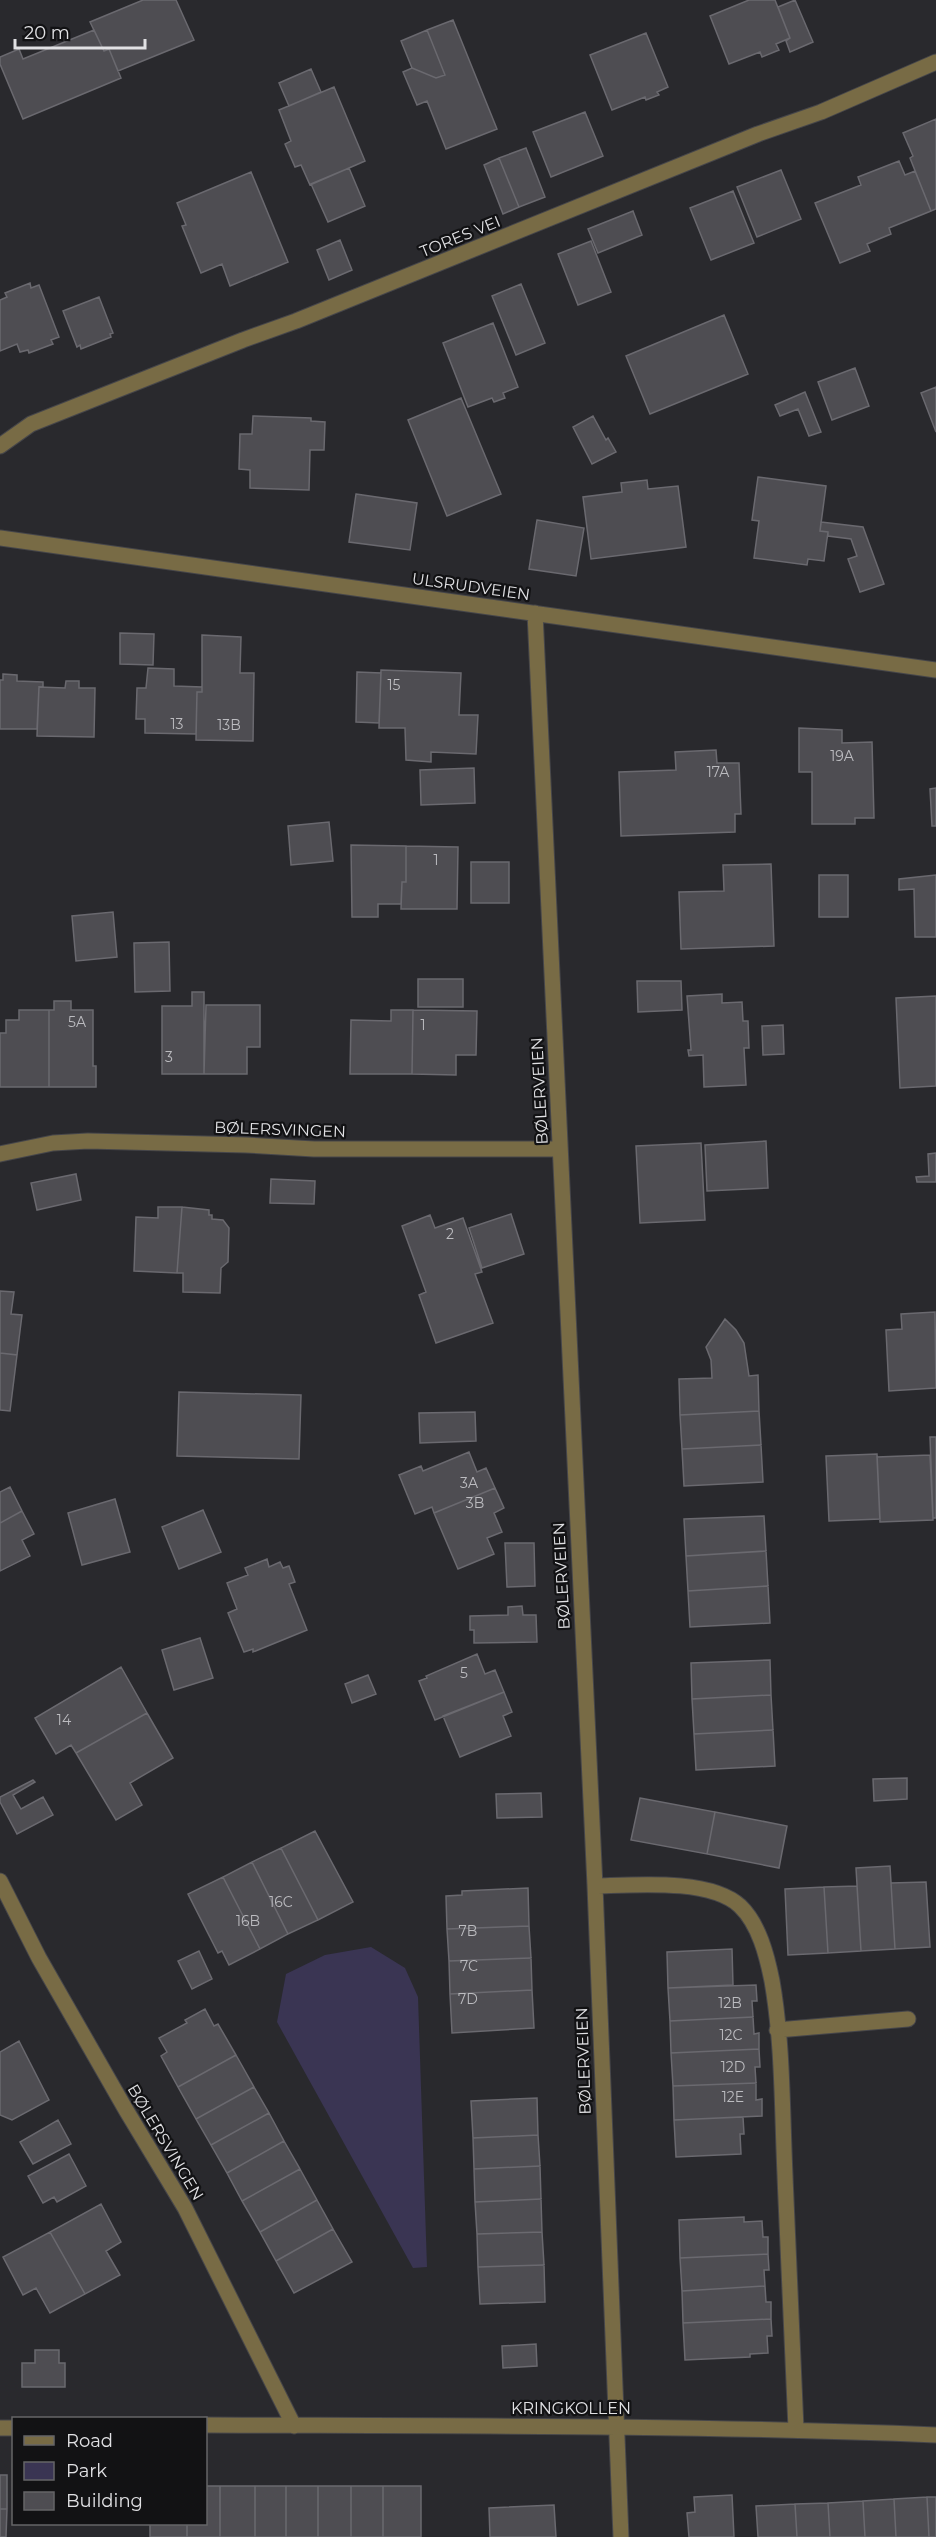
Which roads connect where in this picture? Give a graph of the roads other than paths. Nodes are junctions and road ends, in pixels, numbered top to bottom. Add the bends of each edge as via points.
1 (936, 62) edge
2 (0, 446) edge
3 (0, 538) edge
4 (535, 614) junction
5 (936, 670) edge
6 (559, 1149) junction
7 (0, 1154) edge
8 (0, 1881) edge
9 (595, 1886) junction
10 (908, 2019) dead end
11 (777, 2030) junction
12 (207, 2425) edge
13 (294, 2426) junction
14 (616, 2426) junction
15 (796, 2429) junction
16 (936, 2435) edge
17 (621, 2537) edge

1 - 2 street, TORES VEI via 821,112 30,424
3 - 4 street, ULSRUDVEIEN
4 - 5 street, ULSRUDVEIEN
4 - 6 street, BØLERVEIEN
6 - 7 street, BØLERSVINGEN via 314,1149 88,1141 53,1143
6 - 9 street, BØLERVEIEN
8 - 13 street, BØLERSVINGEN via 39,1958 185,2208
9 - 11 street via 697,1888 739,1905 754,1923 761,1945 771,1979
9 - 14 street, BØLERVEIEN
10 - 11 street
11 - 15 street
12 - 13 street, KRINGKOLLEN
13 - 14 street, KRINGKOLLEN
14 - 15 street, KRINGKOLLEN
14 - 17 street, BØLERVEIEN
15 - 16 street, KRINGKOLLEN

